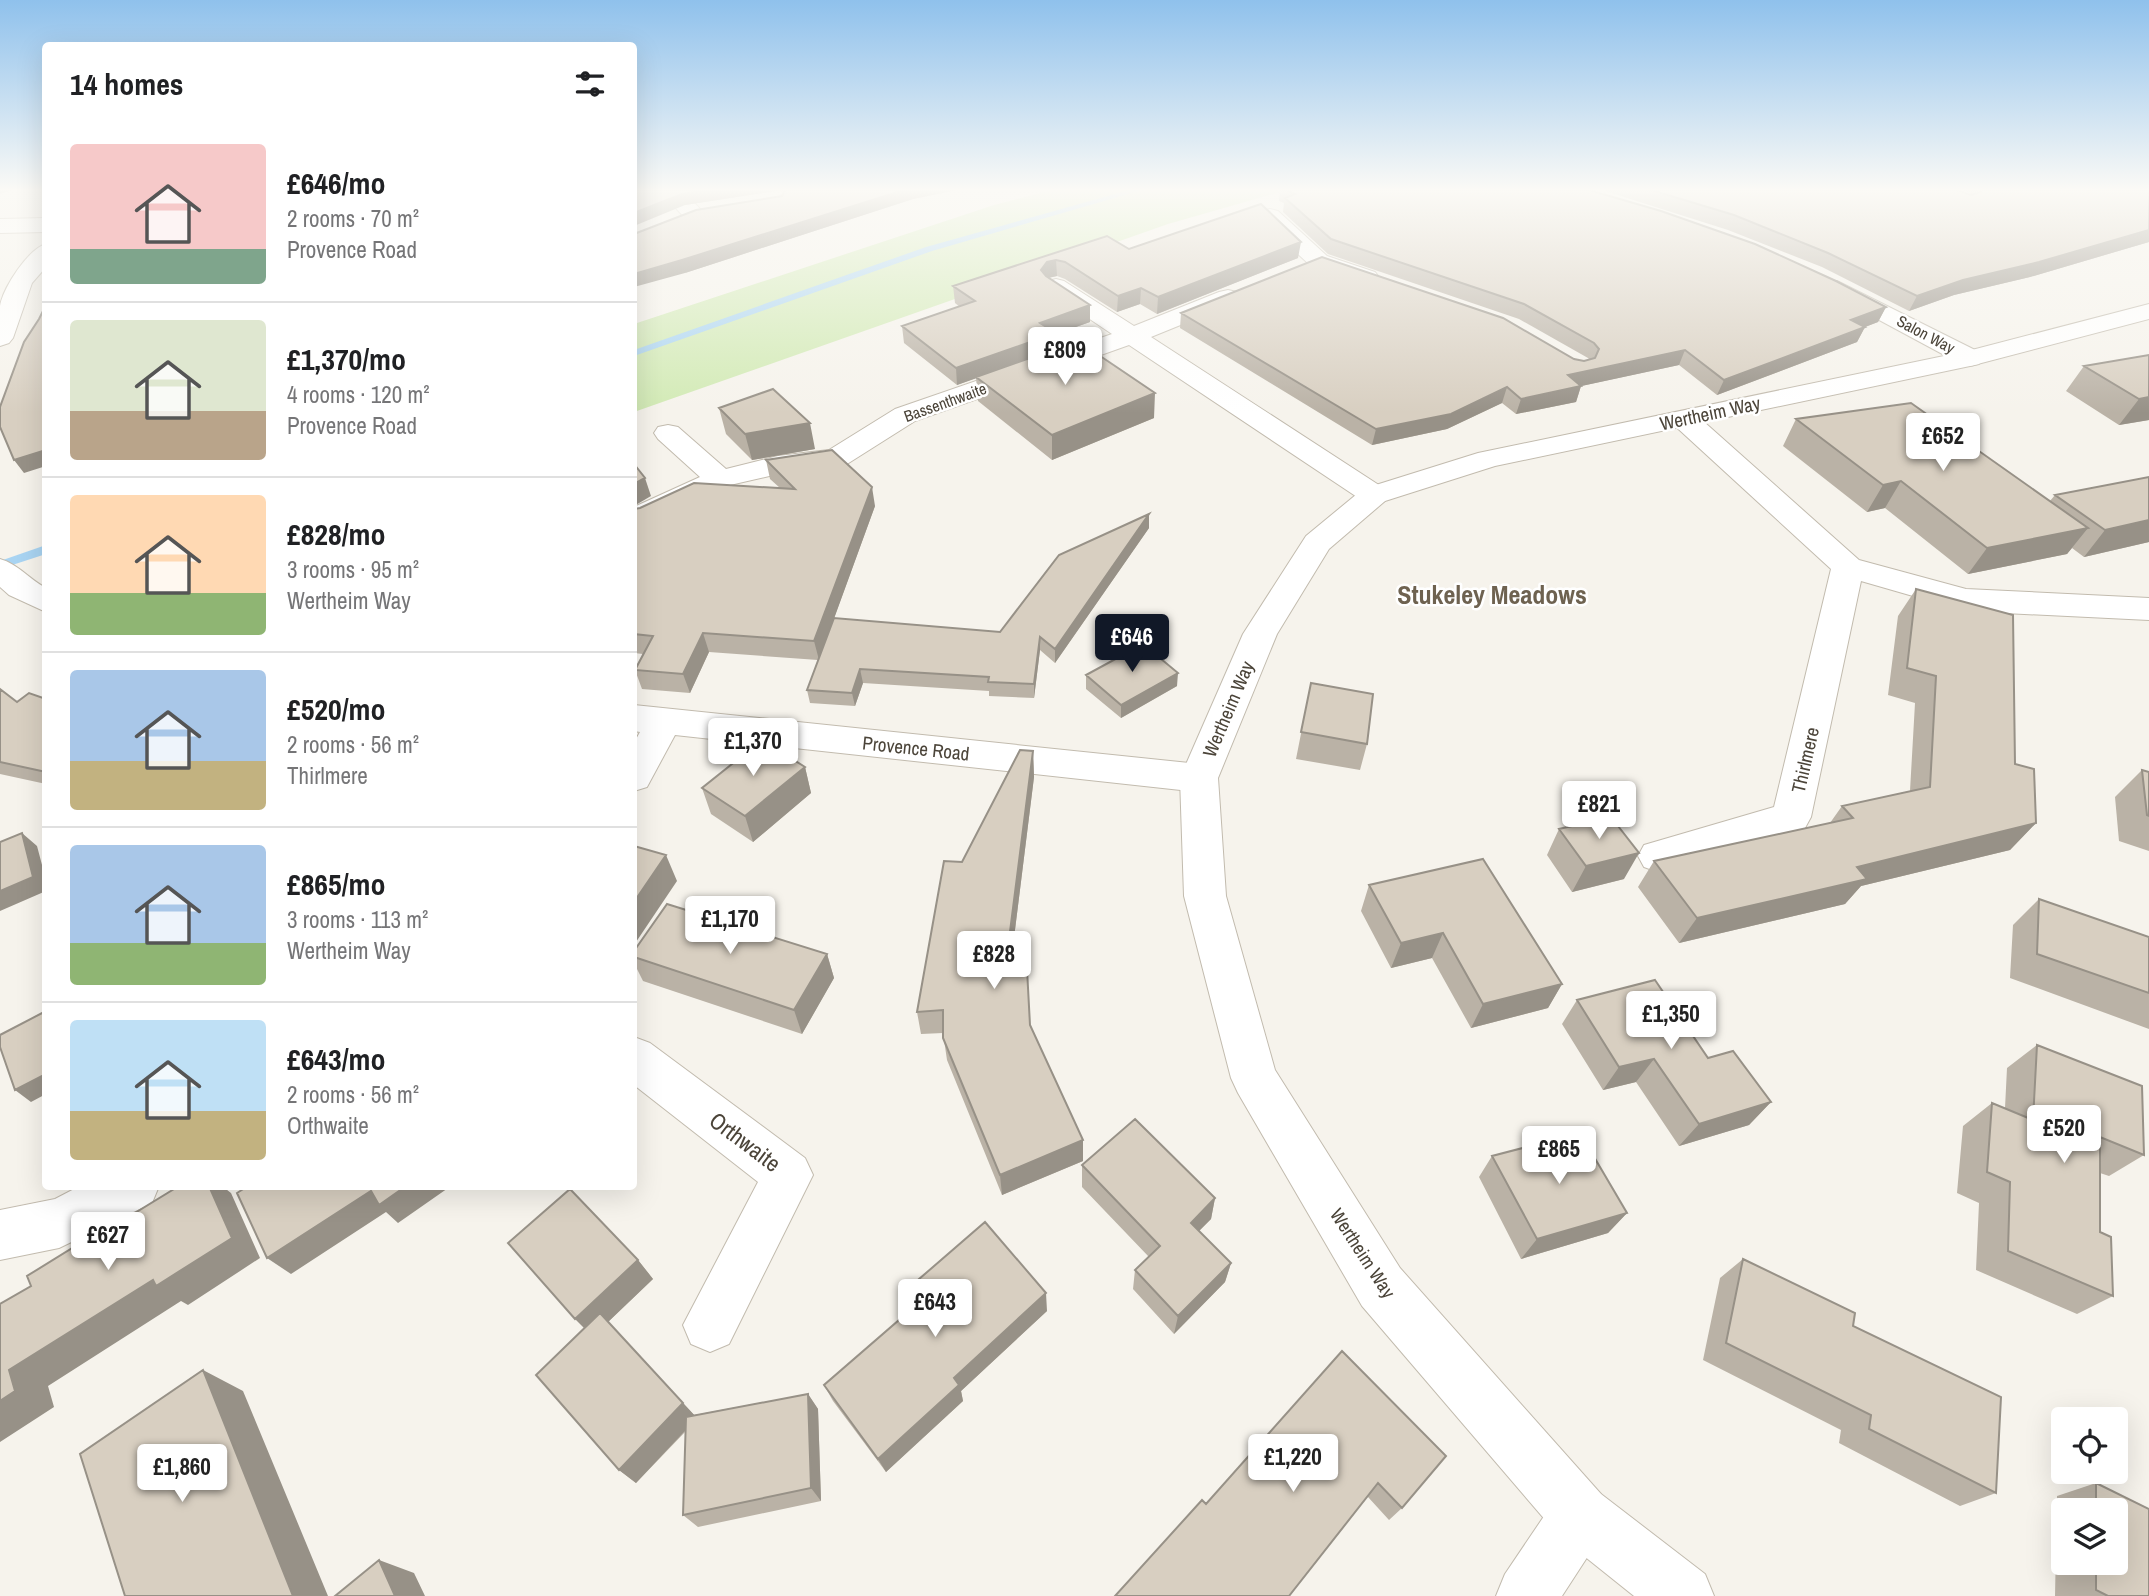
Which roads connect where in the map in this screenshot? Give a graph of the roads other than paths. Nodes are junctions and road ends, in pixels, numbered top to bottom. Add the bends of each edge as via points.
1 (35, 264) edge
2 (1306, 264) edge
3 (1820, 279) edge
4 (1056, 286) edge
5 (1257, 286) edge
6 (1395, 287) edge
7 (2149, 311) edge
8 (35, 324) edge
9 (2, 334) edge
10 (1133, 335) junction
11 (1970, 358) junction
12 (1684, 419) junction
13 (668, 433) dead end
14 (720, 479) junction
15 (1374, 495) junction
16 (637, 517) edge
17 (1849, 567) junction
18 (2148, 611) edge
19 (649, 720) edge
20 (637, 766) edge
21 (1199, 778) junction
22 (1658, 856) dead end
23 (637, 1060) edge
24 (126, 1190) edge
25 (0, 1235) edge
26 (710, 1325) dead end
27 (1580, 1515) junction
28 (1527, 1596) edge
29 (1683, 1596) edge

1 - 9 street via 20,282
2 - 6 street
3 - 11 street, Salon Way
4 - 10 street
5 - 10 street, Bassenthwaite
7 - 11 street, Wertheim Way
8 - 9 street
10 - 14 street, Bassenthwaite via 905,415 836,458
10 - 15 street
11 - 12 street, Wertheim Way
12 - 15 street, Wertheim Way via 1488,459
12 - 17 street
13 - 14 street
14 - 16 street, Bassenthwaite
15 - 21 street, Wertheim Way via 1317,543 1261,634
17 - 18 street via 1965,600
17 - 22 street, Thirlmere via 1791,817
19 - 20 street
19 - 21 street, Provence Road
21 - 27 street, Wertheim Way via 1205,895 1254,1078 1381,1287
23 - 26 street, Orthwaite via 788,1175
24 - 25 street via 59,1223
27 - 28 street
27 - 29 street, Wertheim Way

